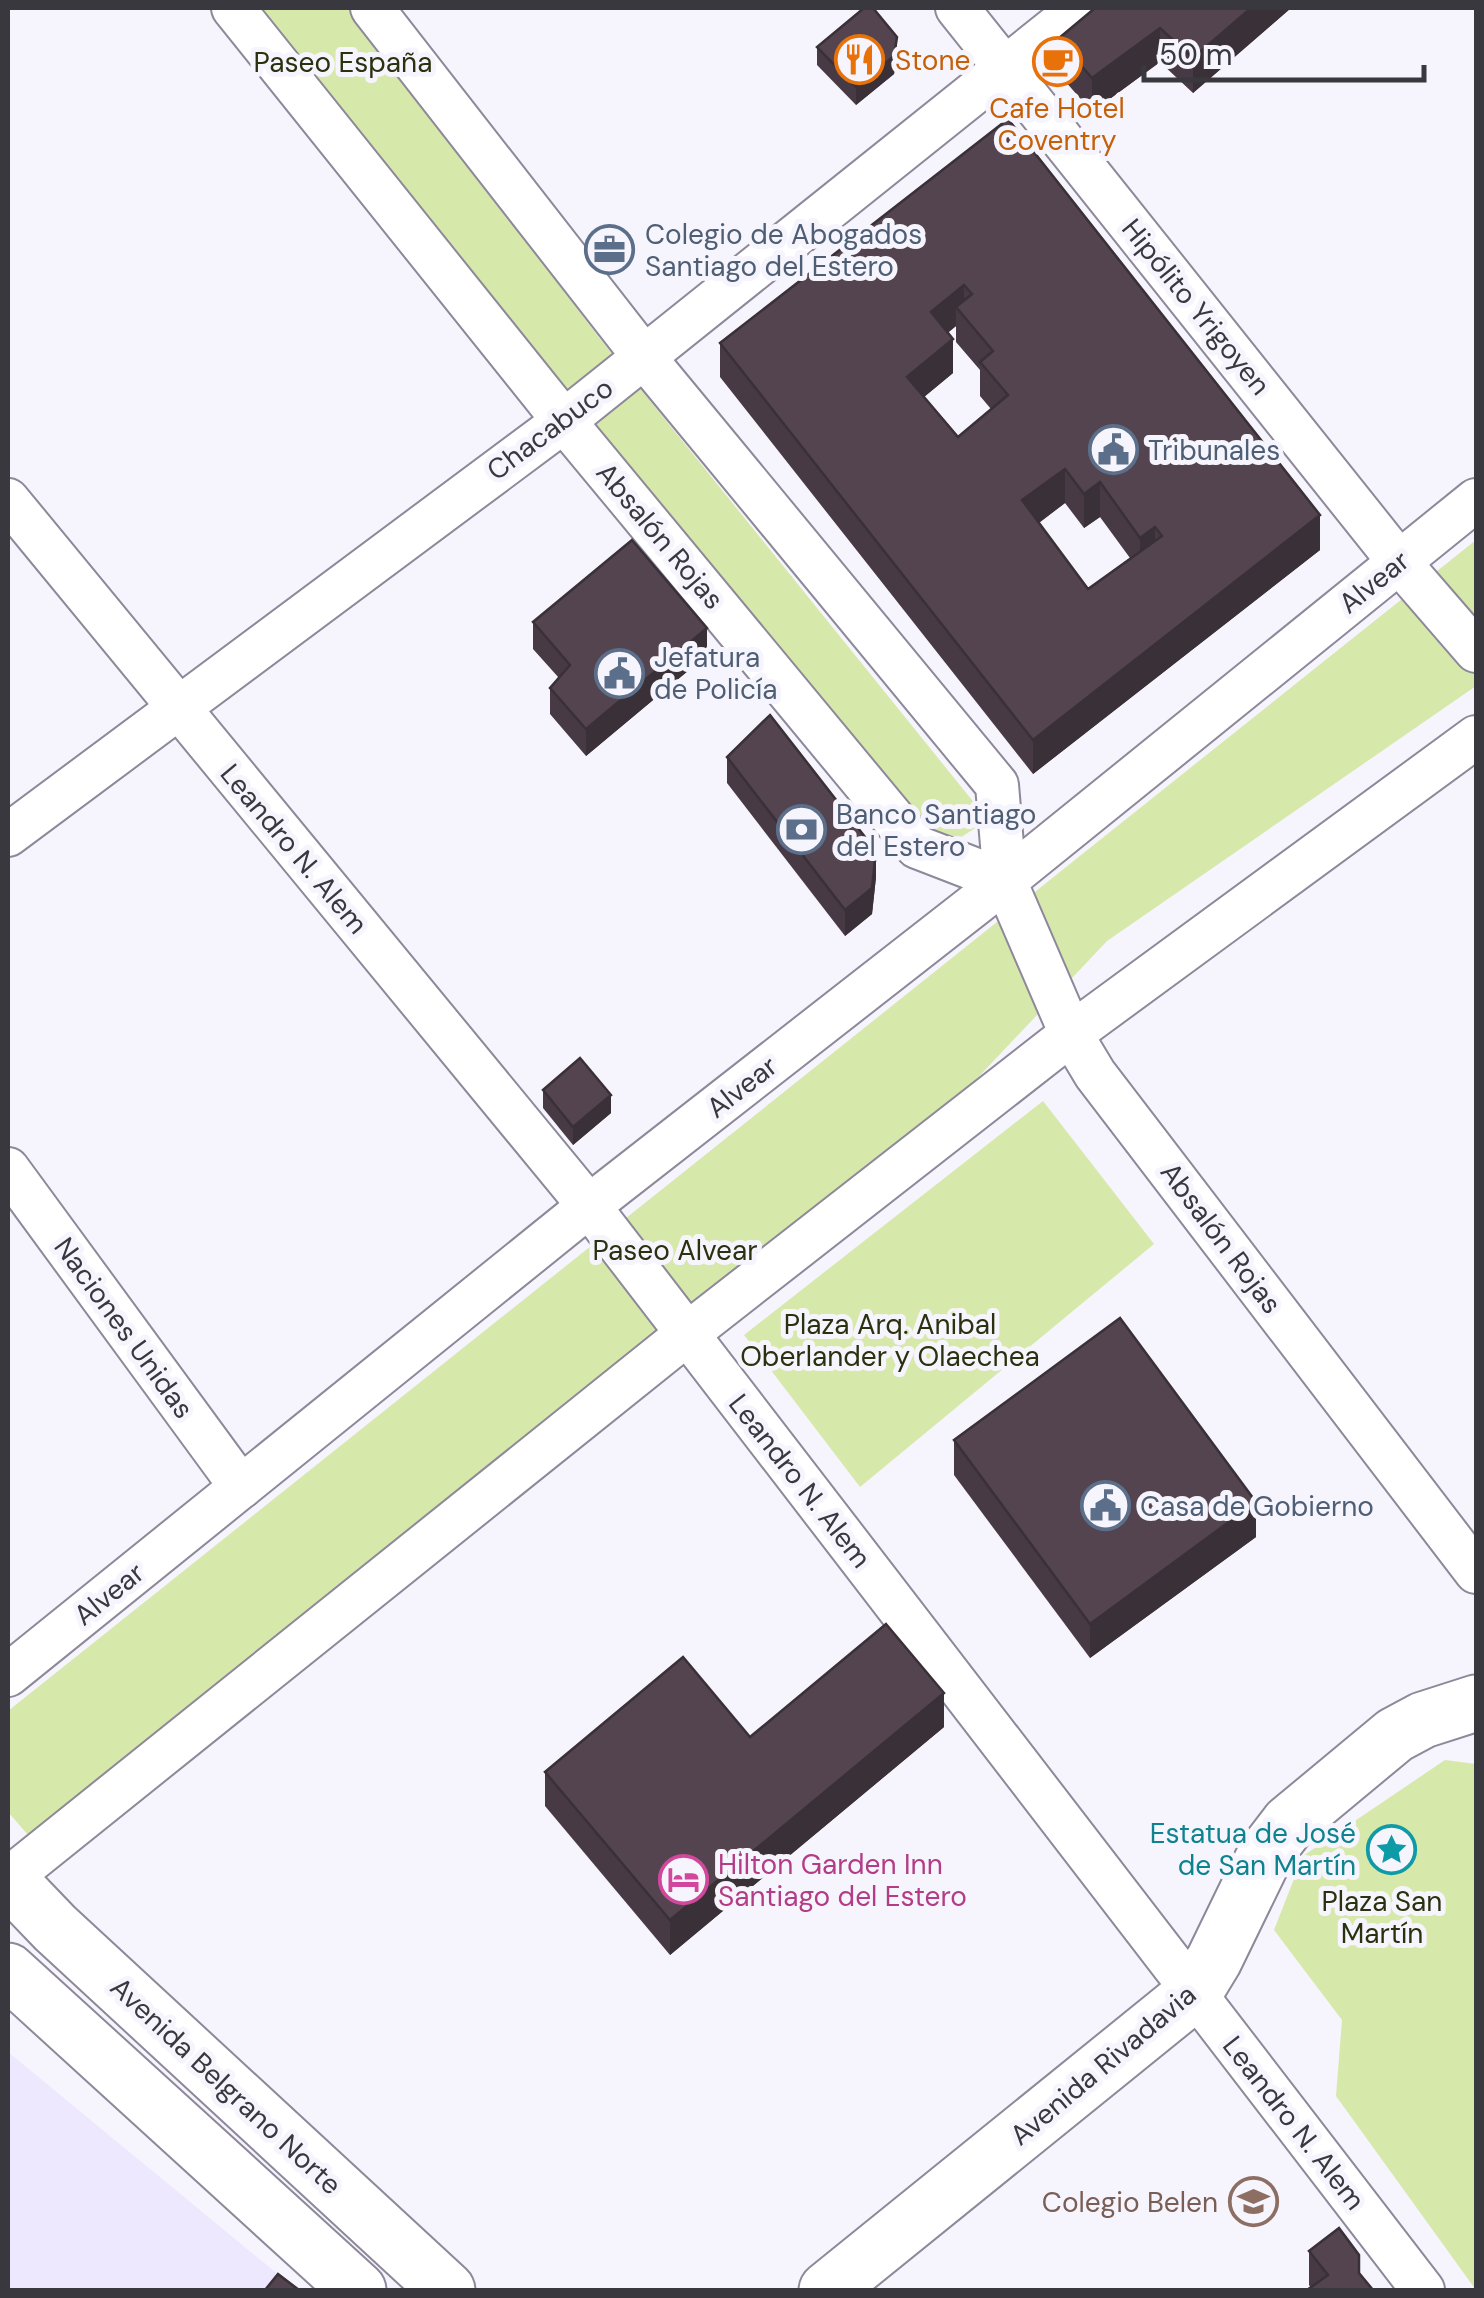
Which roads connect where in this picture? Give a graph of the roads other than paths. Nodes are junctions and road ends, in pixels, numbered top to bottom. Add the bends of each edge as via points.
1 (233, 8) edge
2 (372, 8) edge
3 (957, 8) edge
4 (1080, 8) edge
5 (1006, 68) junction
6 (644, 356) junction
7 (564, 421) junction
8 (8, 500) edge
9 (1476, 500) edge
10 (1399, 562) junction
11 (1476, 652) edge
12 (177, 707) junction
13 (1476, 736) edge
14 (8, 835) edge
15 (1006, 882) junction
16 (1071, 1034) junction
17 (8, 1168) edge
18 (589, 1206) junction
19 (686, 1334) junction
20 (242, 1488) junction
21 (1476, 1572) edge
22 (8, 1676) edge
23 (1476, 1703) edge
24 (8, 1879) edge
25 (56, 1928) junction
26 (8, 1969) edge
27 (1194, 1993) junction
28 (358, 2290) edge
29 (447, 2290) edge
30 (828, 2290) edge
31 (1424, 2290) edge

1 - 7 street, Absalón Rojas
2 - 6 street, Absalón Rojas
3 - 5 street, Hipólito Yrigoyen
4 - 5 street, Chacabuco
5 - 6 street, Chacabuco
5 - 10 street, Hipólito Yrigoyen
6 - 7 street, Chacabuco
6 - 15 street, Absalón Rojas via 997,786
7 - 12 street, Chacabuco
7 - 15 street, Absalón Rojas via 917,847
8 - 12 street, Leandro N. Alem
9 - 10 street, Alvear
10 - 11 street, Hipólito Yrigoyen
10 - 15 street, Alvear
12 - 14 street, Chacabuco
12 - 18 street, Leandro N. Alem
13 - 16 street
15 - 16 street, Absalón Rojas
15 - 18 street, Alvear
16 - 19 street
16 - 21 street, Absalón Rojas
17 - 20 street, Naciones Unidas
18 - 19 street, Leandro N. Alem
18 - 20 street, Alvear
19 - 24 street
19 - 27 street, Leandro N. Alem
20 - 22 street, Alvear
23 - 27 main road, Avenida Rivadavia via 1395,1735 1289,1823 1266,1853
24 - 25 main road, Avenida Belgrano Norte
25 - 26 street
25 - 29 main road, Avenida Belgrano Norte
26 - 28 main road
27 - 30 main road, Avenida Rivadavia
27 - 31 street, Leandro N. Alem

